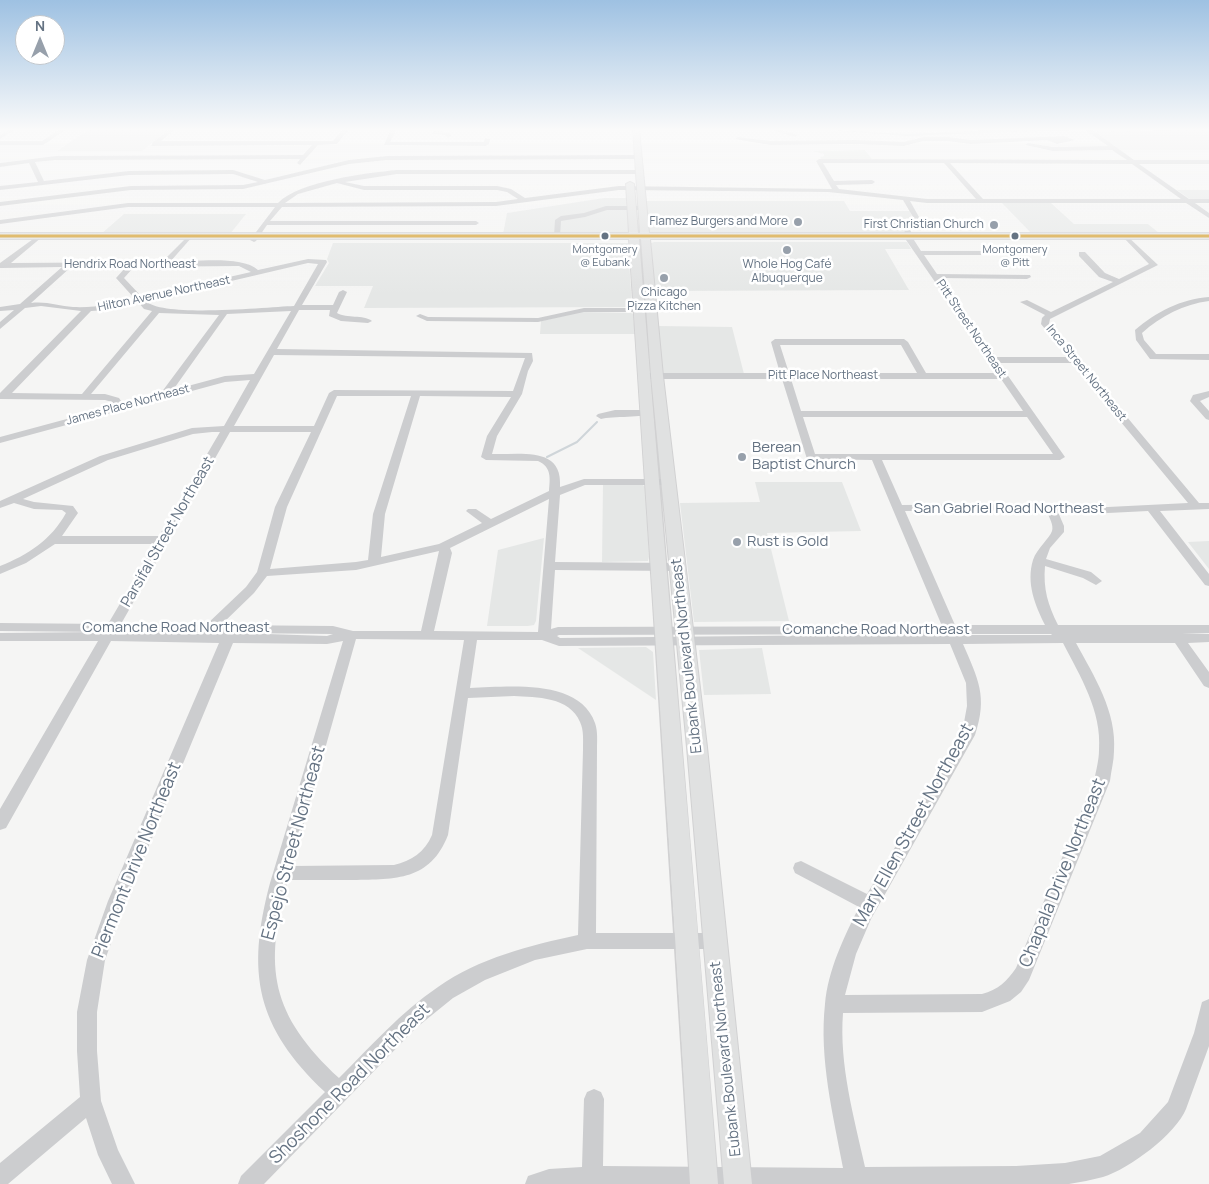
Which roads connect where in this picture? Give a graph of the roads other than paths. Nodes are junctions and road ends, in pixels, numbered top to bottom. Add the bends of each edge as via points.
1 (39, 184) edge
2 (252, 184) edge
3 (330, 184) edge
4 (348, 184) edge
5 (630, 184) edge
6 (641, 184) edge
7 (833, 184) edge
8 (966, 184) edge
9 (1164, 184) edge
10 (0, 188) edge
11 (165, 188) junction
12 (630, 188) junction
13 (641, 188) junction
14 (836, 191) junction
15 (906, 200) junction
16 (525, 201) junction
17 (981, 201) junction
18 (1188, 201) junction
19 (1209, 201) edge
20 (0, 204) edge
21 (146, 204) junction
22 (281, 204) junction
23 (482, 204) junction
24 (631, 208) junction
25 (642, 208) junction
26 (1209, 216) edge
27 (0, 222) edge
28 (267, 223) junction
29 (476, 223) junction
30 (0, 236) edge
31 (557, 236) junction
32 (1209, 236) edge
33 (38, 238) junction
34 (188, 238) junction
35 (255, 238) junction
36 (472, 238) junction
37 (639, 238) junction
38 (909, 238) junction
39 (1126, 238) junction
40 (0, 240) edge
41 (521, 240) junction
42 (1209, 240) edge
43 (920, 253) junction
44 (1015, 253) dead end
45 (1082, 254) dead end
46 (163, 264) junction
47 (68, 265) junction
48 (131, 265) junction
49 (1, 266) edge
50 (321, 266) joint
51 (257, 273) junction
52 (936, 276) junction
53 (1027, 276) dead end
54 (1120, 282) junction
55 (343, 292) dead end
56 (1209, 299) edge
57 (142, 300) junction
58 (1024, 302) dead end
59 (23, 306) junction
60 (298, 307) junction
61 (335, 307) junction
62 (0, 309) edge
63 (88, 309) junction
64 (156, 310) junction
65 (638, 310) junction
66 (224, 312) junction
67 (1052, 315) junction
68 (420, 316) dead end
69 (368, 321) dead end
70 (0, 326) edge
71 (272, 352) junction
72 (1209, 357) edge
73 (993, 360) junction
74 (1075, 360) junction
75 (643, 376) junction
76 (657, 376) junction
77 (786, 376) junction
78 (923, 376) junction
79 (1003, 376) junction
80 (257, 377) junction
81 (416, 394) junction
82 (517, 394) junction
83 (1209, 394) edge
84 (166, 395) junction
85 (2, 396) edge
86 (84, 397) junction
87 (120, 407) junction
88 (646, 413) junction
89 (798, 414) junction
90 (1029, 414) junction
91 (601, 416) dead end
92 (1209, 417) edge
93 (317, 428) junction
94 (228, 429) junction
95 (0, 440) edge
96 (876, 458) junction
97 (651, 482) junction
98 (669, 482) junction
99 (556, 492) junction
100 (14, 498) junction
101 (0, 505) edge
102 (1203, 506) edge
103 (899, 508) junction
104 (1051, 508) junction
105 (1152, 508) junction
106 (472, 511) dead end
107 (489, 522) junction
108 (53, 540) junction
109 (163, 540) junction
110 (443, 546) junction
111 (1039, 561) junction
112 (374, 563) junction
113 (550, 566) junction
114 (658, 567) junction
115 (677, 567) junction
116 (0, 570) edge
117 (263, 574) junction
118 (1096, 581) dead end
119 (1209, 582) edge
120 (0, 628) edge
121 (1209, 629) edge
122 (110, 632) junction
123 (206, 634) junction
124 (230, 634) junction
125 (1060, 634) junction
126 (1176, 634) junction
127 (351, 635) junction
128 (427, 635) junction
129 (953, 635) junction
130 (471, 636) junction
131 (544, 636) junction
132 (0, 637) edge
133 (662, 637) junction
134 (684, 637) junction
135 (1209, 638) edge
136 (1209, 683) edge
137 (462, 693) junction
138 (0, 823) edge
139 (801, 868) dead end
140 (282, 873) junction
141 (870, 904) junction
142 (688, 940) junction
143 (587, 941) junction
144 (714, 941) junction
145 (834, 1004) junction
146 (1209, 1008) edge
147 (339, 1092) junction
148 (594, 1099) dead end
149 (91, 1101) junction
150 (0, 1177) edge
151 (592, 1177) junction
152 (856, 1178) junction
153 (704, 1182) edge
154 (738, 1182) edge
155 (124, 1184) edge
156 (249, 1184) edge
157 (536, 1184) edge

1 - 10 street
2 - 11 street
3 - 22 street via 293,194
4 - 16 street via 364,188 498,188 509,190
5 - 12 main road, Eubank Boulevard Northeast
6 - 13 main road, Eubank Boulevard Northeast
7 - 14 street
8 - 17 street
9 - 18 street
11 - 20 street via 111,190
11 - 21 street
12 - 13 street
12 - 16 street via 598,189
12 - 24 main road, Eubank Boulevard Northeast
13 - 14 street
13 - 25 main road, Eubank Boulevard Northeast
14 - 15 street
15 - 17 street
15 - 38 street via 916,217 907,229
16 - 23 street
17 - 18 street
18 - 19 street
18 - 26 street
21 - 22 street
21 - 27 street via 108,206
22 - 23 street
22 - 28 street
23 - 29 street
24 - 25 street
24 - 31 street via 606,208 586,215 563,217 558,220
24 - 37 main road, Eubank Boulevard Northeast
25 - 37 main road, Eubank Boulevard Northeast
28 - 29 street
28 - 35 street
29 - 36 street
30 - 33 main road
31 - 36 main road
31 - 37 main road
31 - 41 main road
32 - 39 main road
33 - 34 main road
33 - 40 main road
33 - 49 street
34 - 35 main road
34 - 46 street
35 - 36 main road
36 - 41 main road
37 - 38 main road
37 - 41 main road
37 - 65 main road, Eubank Boulevard Northeast
37 - 76 main road, Eubank Boulevard Northeast
38 - 39 main road
38 - 43 street, Pitt Street Northeast
39 - 42 main road
39 - 54 street, Inca Street Northeast via 1154,265
43 - 44 street
43 - 52 street, Pitt Street Northeast
45 - 54 street via 1102,275
46 - 48 street, Hendrix Road Northeast
46 - 51 street, Hendrix Road Northeast via 239,264
47 - 48 street, Hendrix Road Northeast
47 - 49 street, Hendrix Road Northeast
47 - 59 street
48 - 57 street via 120,278
50 - 51 street, Hilton Avenue Northeast via 323,262 315,261
50 - 60 street, Parsifal Street Northeast
51 - 57 street, Hilton Avenue Northeast
52 - 53 street
52 - 73 street, Pitt Street Northeast
54 - 67 street, Inca Street Northeast
55 - 61 street
56 - 72 street via 1187,302 1138,332 1153,357
57 - 63 street, Hilton Avenue Northeast
57 - 64 street via 147,307
58 - 67 street
59 - 62 street, Hilton Avenue Northeast
59 - 63 street, Hilton Avenue Northeast via 49,304
59 - 70 street
60 - 61 street
60 - 66 street
60 - 71 street, Parsifal Street Northeast
61 - 69 street via 332,314 337,318
63 - 85 street
64 - 66 street
64 - 86 street
65 - 68 street via 584,310 538,320 427,319
65 - 75 main road, Eubank Boulevard Northeast
66 - 84 street
67 - 74 street, Inca Street Northeast via 1046,318 1045,324
71 - 80 street, Parsifal Street Northeast
71 - 82 street via 526,354 530,361 523,371
73 - 74 street
73 - 79 street, Pitt Street Northeast
74 - 102 street, Inca Street Northeast
75 - 76 street, Pitt Place Northeast
75 - 88 main road, Eubank Boulevard Northeast
76 - 77 street, Pitt Place Northeast
76 - 98 main road, Eubank Boulevard Northeast
77 - 78 street, Pitt Place Northeast
77 - 78 street via 775,342 904,342
77 - 89 street
78 - 79 street, Pitt Place Northeast
79 - 90 street, Pitt Street Northeast
80 - 84 street, James Place Northeast via 231,378
80 - 94 street, Parsifal Street Northeast
81 - 82 street
81 - 93 street via 334,393
81 - 112 street via 379,514
82 - 99 street via 492,436 486,457 530,457 547,461 556,474
83 - 92 street via 1196,397 1195,401
84 - 87 street, James Place Northeast
85 - 86 street
86 - 87 street via 112,398
87 - 95 street, James Place Northeast
88 - 91 street
88 - 97 main road, Eubank Boulevard Northeast
89 - 90 street
89 - 96 street via 811,457
90 - 96 street, Pitt Street Northeast via 1060,457
93 - 94 street
93 - 117 street via 281,507
94 - 100 street via 192,431 104,458
94 - 109 street, Parsifal Street Northeast
96 - 103 street, Mary Ellen Street Northeast
97 - 98 street
97 - 99 street via 584,482
97 - 114 main road, Eubank Boulevard Northeast
98 - 115 main road, Eubank Boulevard Northeast
99 - 107 street
99 - 113 street
100 - 101 street
100 - 108 street via 24,505 69,508 70,517
102 - 105 street, San Gabriel Road Northeast
103 - 104 street, San Gabriel Road Northeast
103 - 129 street, Mary Ellen Street Northeast
104 - 105 street, San Gabriel Road Northeast via 1088,511
104 - 111 street, Chapala Drive Northeast via 1058,532
105 - 119 street
106 - 107 street
107 - 110 street
108 - 109 street
108 - 116 street via 30,558
109 - 122 street, Parsifal Street Northeast
110 - 112 street
110 - 128 street via 446,553
111 - 118 street via 1087,575
111 - 125 street, Chapala Drive Northeast via 1040,601
112 - 117 street
113 - 114 street
113 - 131 street
114 - 115 street
114 - 133 main road, Eubank Boulevard Northeast
115 - 134 main road, Eubank Boulevard Northeast
117 - 123 street
120 - 122 street, Comanche Road Northeast
121 - 126 street, Comanche Road Northeast
122 - 123 street, Comanche Road Northeast
122 - 132 street, Comanche Road Northeast
122 - 138 street, Parsifal Street Northeast
123 - 124 street, Comanche Road Northeast
124 - 127 street, Comanche Road Northeast via 326,640
124 - 149 street, Piermont Drive Northeast via 117,901 96,960 87,1012
125 - 126 street, Comanche Road Northeast
125 - 129 street, Comanche Road Northeast
125 - 145 street, Chapala Drive Northeast via 1094,689 1104,720 1106,764 1102,781 1019,982 1005,995 982,1003
126 - 135 street, Comanche Road Northeast
126 - 136 street
127 - 128 street, Comanche Road Northeast
127 - 140 street, Espejo Street Northeast
128 - 130 street, Comanche Road Northeast
129 - 134 street, Comanche Road Northeast
129 - 141 street, Mary Ellen Street Northeast via 973,683 976,705 972,727
130 - 131 street, Comanche Road Northeast
130 - 137 street
131 - 133 street, Comanche Road Northeast via 559,642
133 - 134 street, Comanche Road Northeast
133 - 142 main road, Eubank Boulevard Northeast
134 - 144 main road, Eubank Boulevard Northeast
137 - 140 street via 440,835 430,855 407,870 394,872
137 - 143 street via 552,694 572,702 586,718 590,750
139 - 141 street
140 - 147 street, Espejo Street Northeast via 267,938 267,980 272,1000 302,1055
141 - 145 street, Mary Ellen Street Northeast via 849,944
142 - 143 street, Shoshone Road Northeast
142 - 144 street, Shoshone Road Northeast
142 - 153 main road, Eubank Boulevard Northeast
143 - 147 street, Shoshone Road Northeast via 516,958 446,992 409,1021
144 - 154 main road, Eubank Boulevard Northeast
145 - 152 street, Mary Ellen Street Northeast via 837,1084
146 - 152 street via 1204,1032 1176,1109 1147,1140 1103,1166 1065,1174 1016,1177
147 - 156 street, Shoshone Road Northeast
148 - 151 street
149 - 150 street
149 - 155 street, Piermont Drive Northeast via 109,1155
151 - 153 street
151 - 157 street
152 - 154 street
153 - 154 street

